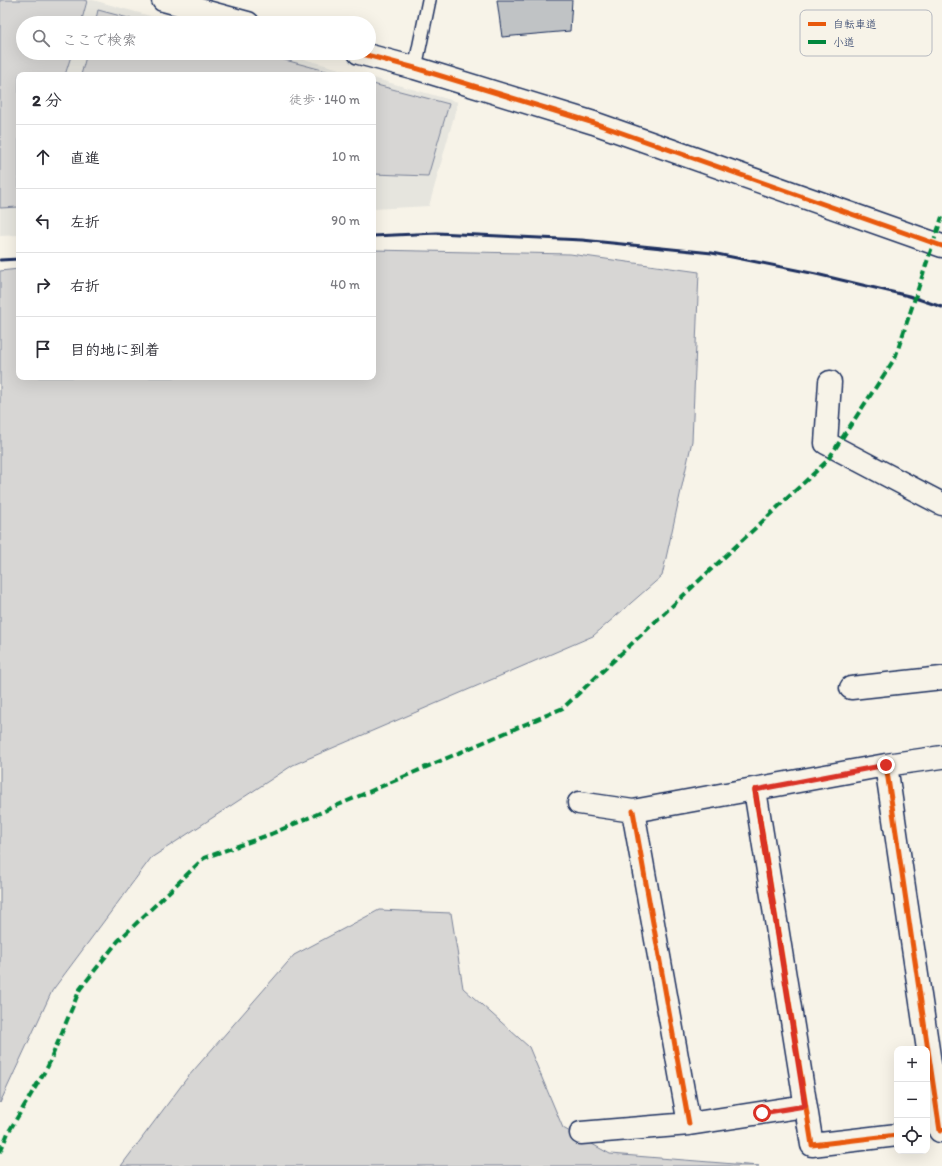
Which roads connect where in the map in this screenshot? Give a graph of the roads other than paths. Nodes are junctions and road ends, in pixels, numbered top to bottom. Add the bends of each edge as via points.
1 (163, 0) edge
2 (429, 0) edge
3 (222, 16) edge
4 (376, 58) edge
5 (415, 68) junction
6 (942, 246) edge
7 (830, 382) dead end
8 (942, 504) edge
9 (942, 678) edge
10 (850, 688) dead end
11 (942, 757) edge
12 (886, 765) junction
13 (755, 790) junction
14 (579, 803) dead end
15 (633, 811) junction
16 (805, 1106) junction
17 (688, 1124) junction
18 (936, 1131) edge
19 (581, 1133) dead end
20 (894, 1135) edge

1 - 3 street
2 - 5 lane
4 - 5 street
5 - 6 street via 594,123
7 - 8 street via 826,444
9 - 10 street
11 - 12 street
12 - 13 street
12 - 18 street
13 - 15 street
13 - 16 street
14 - 15 street
15 - 17 street
16 - 17 street
16 - 20 street via 812,1144
17 - 19 street

